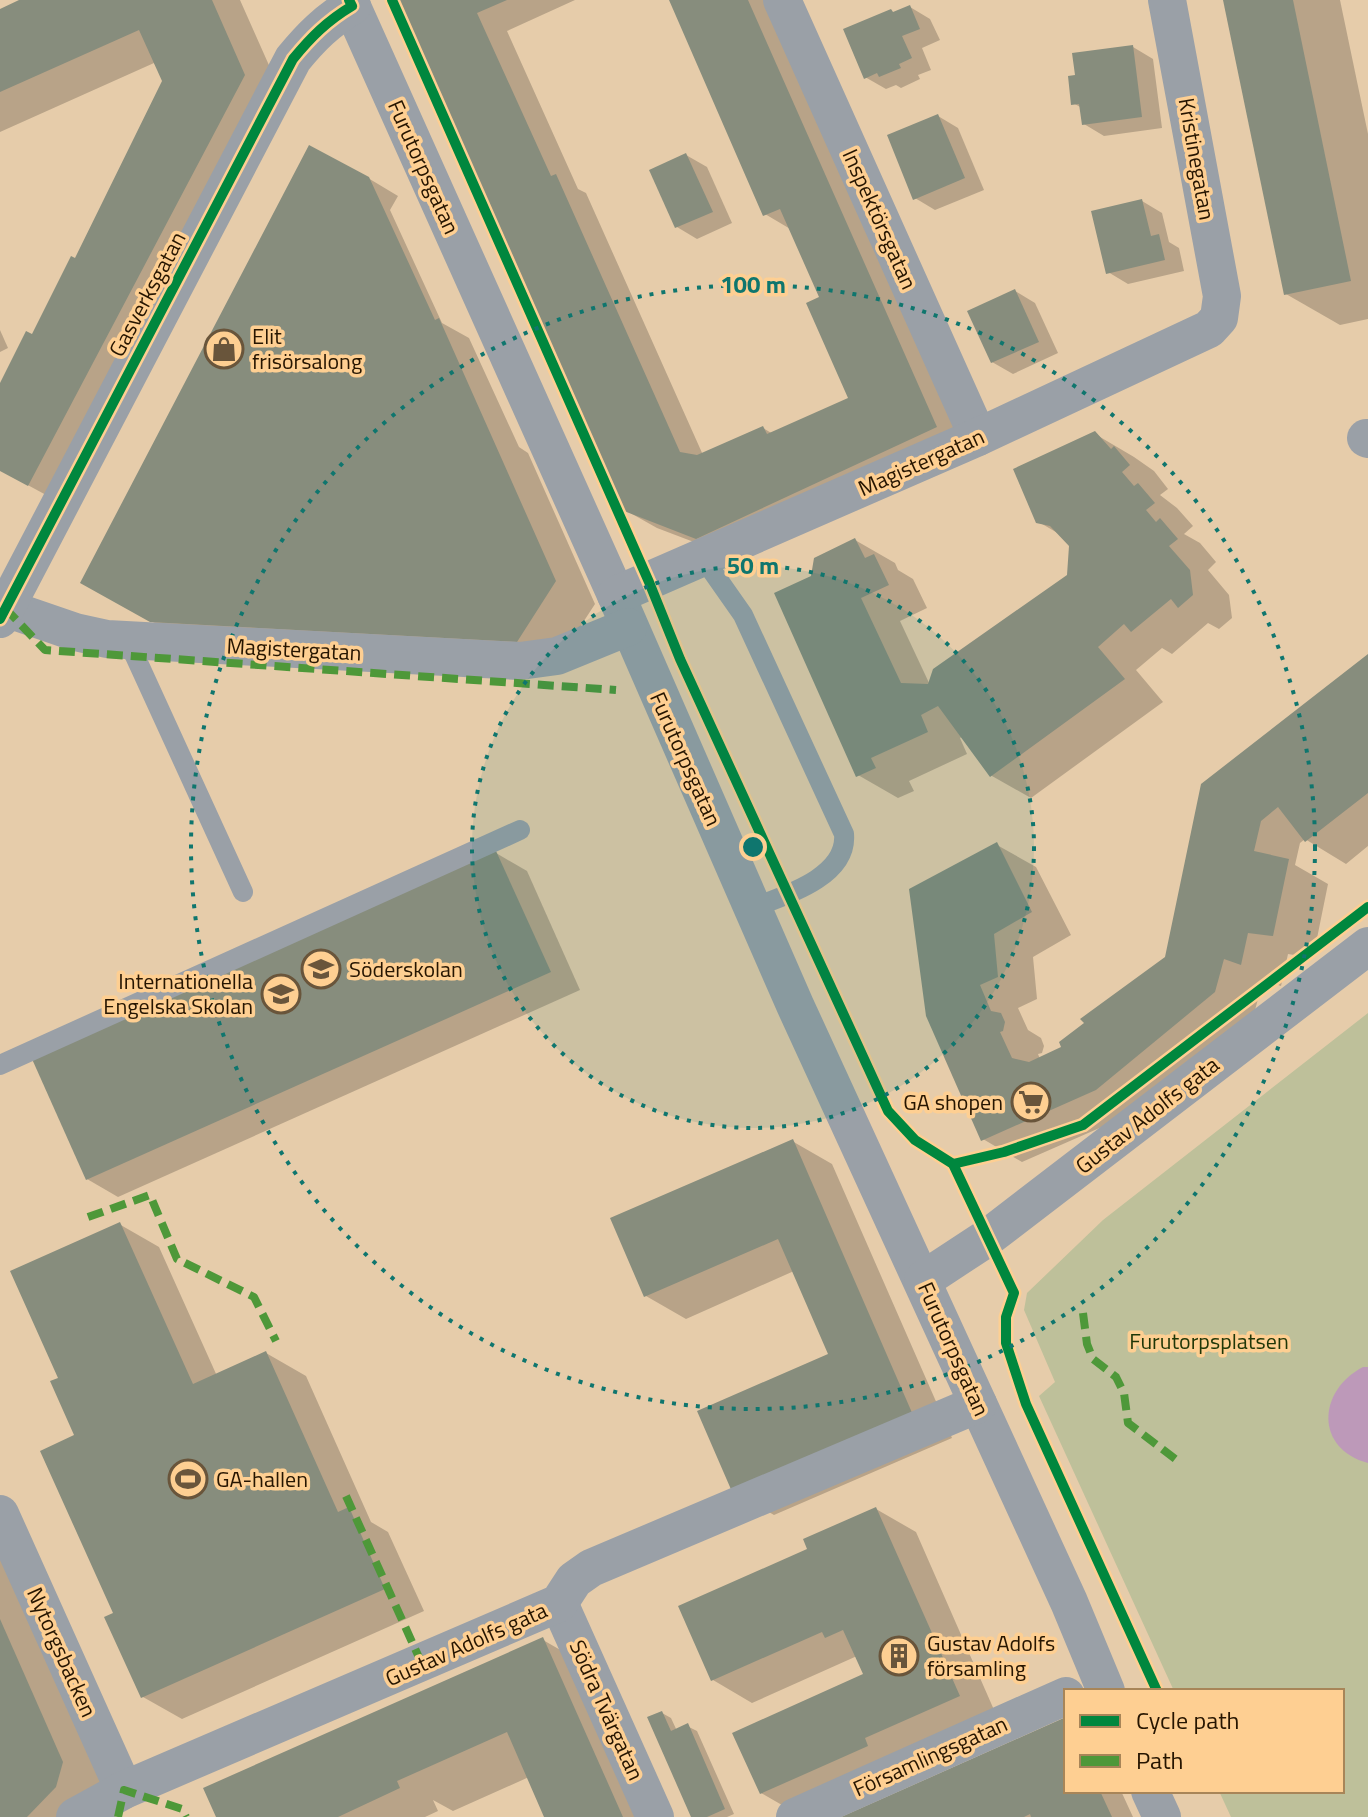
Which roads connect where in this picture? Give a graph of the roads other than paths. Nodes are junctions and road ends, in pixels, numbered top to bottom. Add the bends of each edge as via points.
1 (782, 0) edge
2 (1167, 0) edge
3 (351, 3) edge
4 (1219, 318) joint
5 (978, 437) junction
6 (703, 558) junction
7 (2, 608) edge
8 (622, 611) junction
9 (125, 640) junction
10 (520, 830) dead end
11 (243, 892) dead end
12 (752, 908) junction
13 (1368, 946) edge
14 (0, 1065) edge
15 (923, 1280) junction
16 (978, 1404) junction
17 (0, 1514) edge
18 (559, 1603) junction
19 (1095, 1687) edge
20 (1064, 1697) edge
21 (124, 1790) junction
22 (1151, 1793) edge
23 (75, 1817) edge
24 (655, 1817) edge
25 (795, 1817) edge
26 (1162, 1817) edge

1 - 5 street, Inspektörsgatan
2 - 4 street, Kristinegatan via 1222,296
3 - 7 street, Gasverksgatan via 293,59
3 - 8 street, Furutorpsgatan
4 - 5 street, Magistergatan via 1209,329
5 - 6 street, Magistergatan
6 - 8 street, Magistergatan
6 - 12 lane via 743,615 844,834 841,857 831,869
7 - 9 street, Magistergatan via 92,636
8 - 9 street, Magistergatan via 557,656 520,661
8 - 12 street, Furutorpsgatan
9 - 11 lane
10 - 14 lane
12 - 15 street, Furutorpsgatan
13 - 15 street, Gustav Adolfs gata via 987,1238
15 - 16 street, Furutorpsgatan
16 - 18 street, Gustav Adolfs gata via 591,1568 574,1580
16 - 19 street, Furutorpsgatan via 1069,1602
17 - 21 street, Nytorgsbacken
18 - 21 street, Gustav Adolfs gata
18 - 24 street, Södra Tvärgatan
20 - 25 street, Församlingsgatan
21 - 23 street, Gustav Adolfs gata
22 - 26 street

